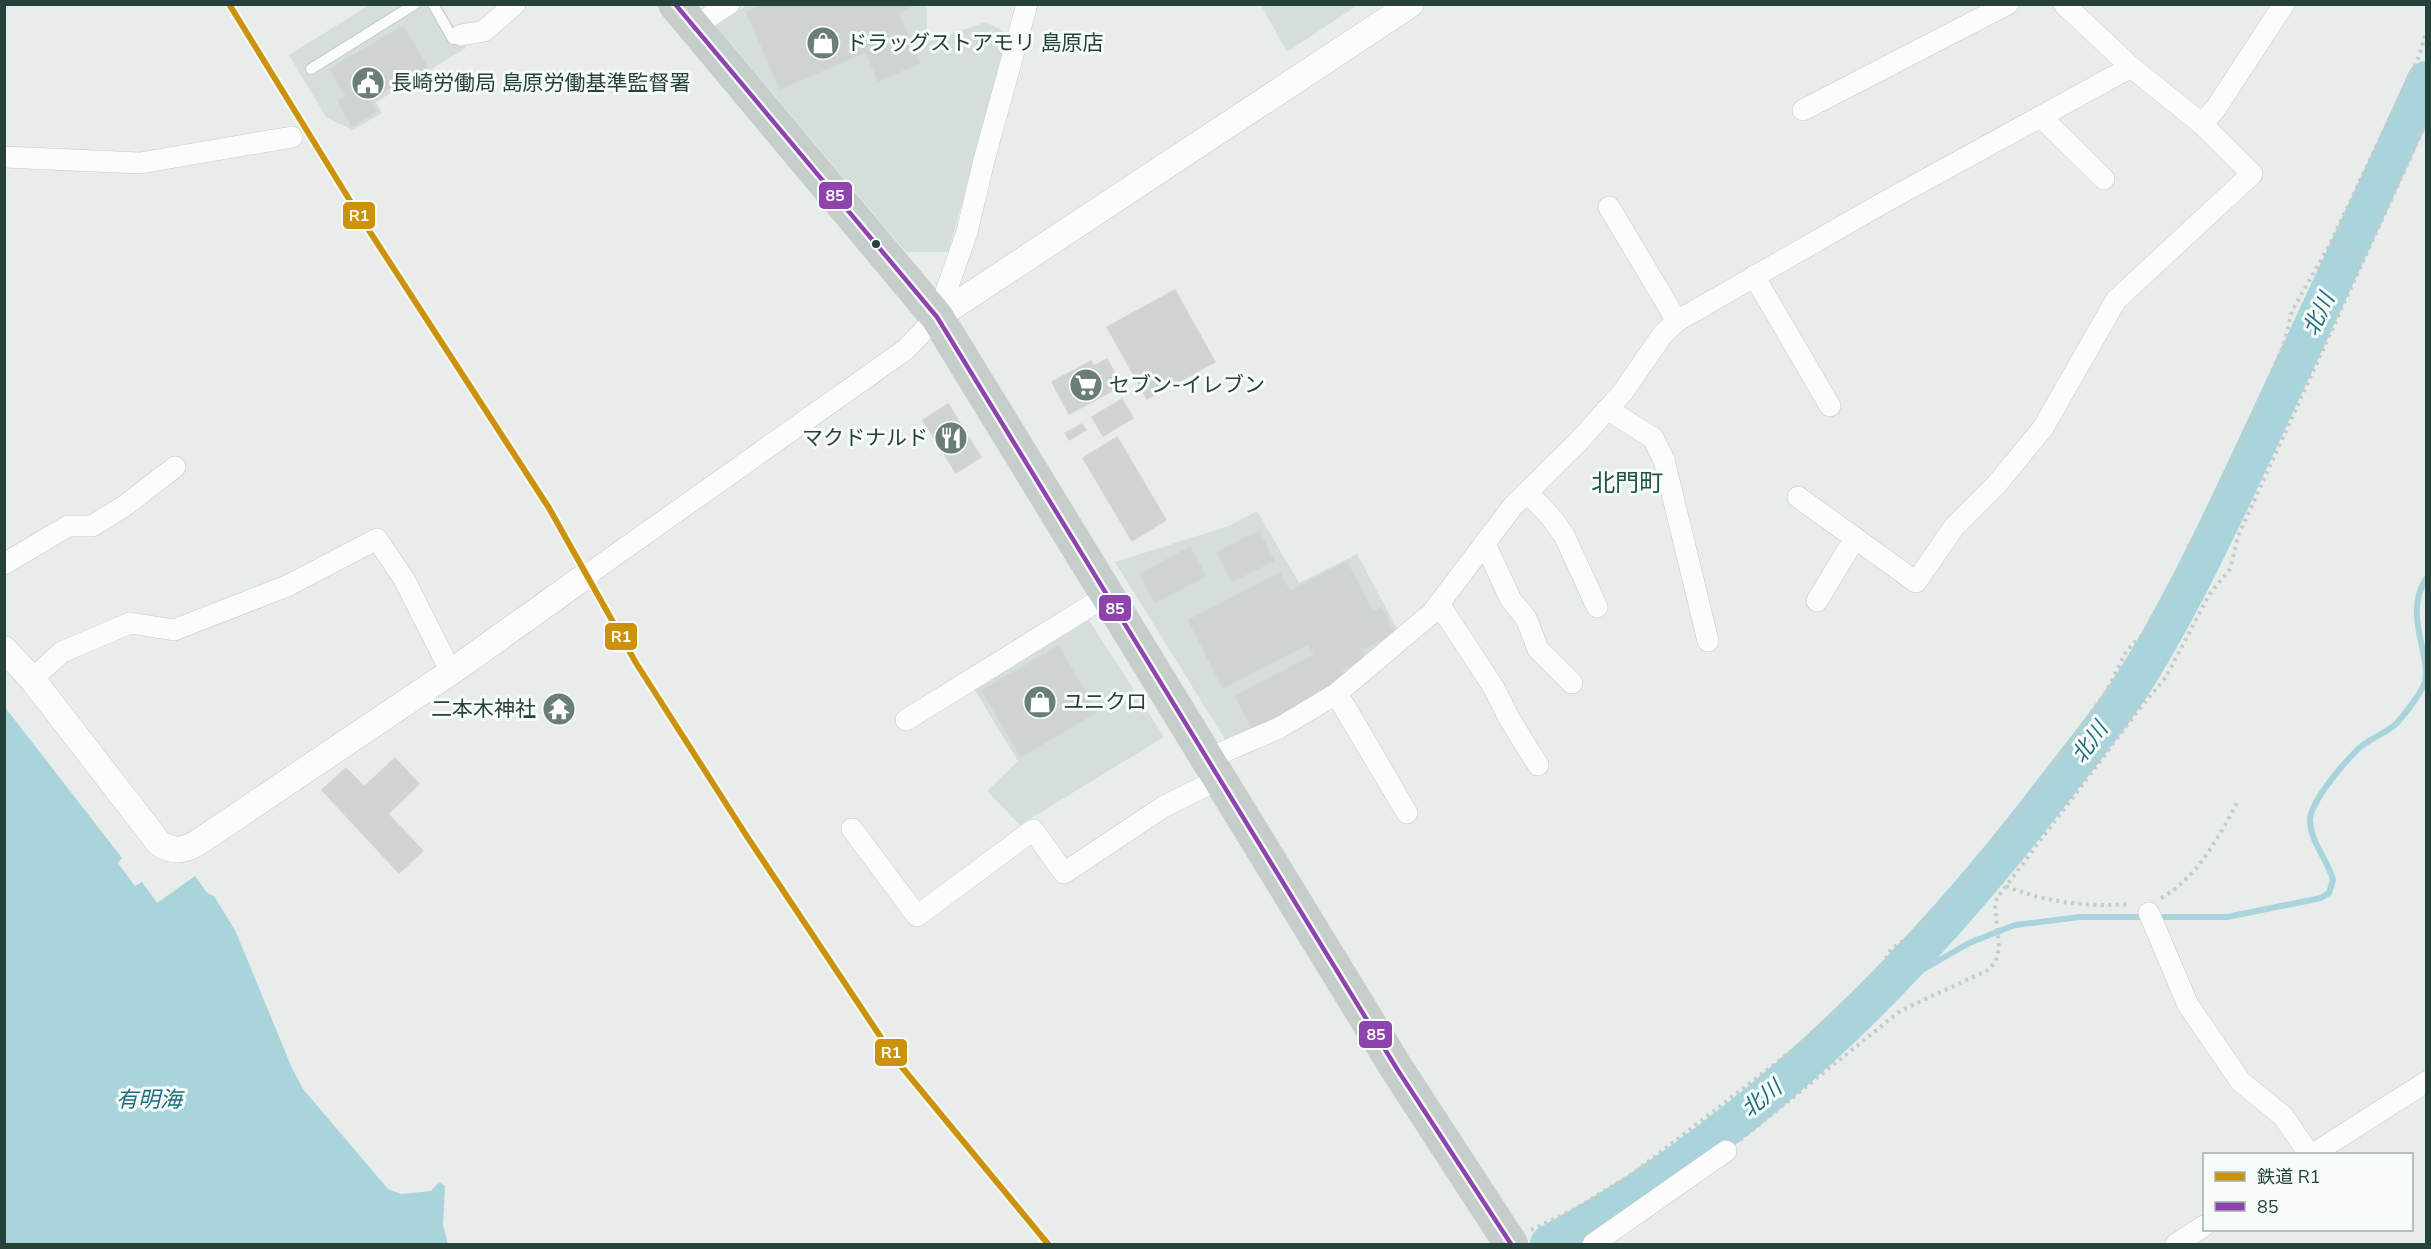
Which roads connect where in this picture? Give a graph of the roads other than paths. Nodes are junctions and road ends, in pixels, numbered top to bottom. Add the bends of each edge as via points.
1 (415, 4) edge
2 (433, 4) edge
3 (514, 4) edge
4 (729, 4) edge
5 (1028, 4) edge
6 (1411, 4) edge
7 (2008, 4) edge
8 (2064, 4) edge
9 (2284, 4) edge
10 (684, 16) edge
11 (461, 35) joint
12 (2131, 67) junction
13 (311, 69) dead end
14 (1803, 110) dead end
15 (2041, 117) junction
16 (2202, 124) junction
17 (292, 137) dead end
18 (4, 157) edge
19 (2104, 179) dead end
20 (1609, 207) dead end
21 (1754, 276) junction
22 (936, 317) junction
23 (1677, 321) junction
24 (1830, 406) dead end
25 (1607, 409) junction
26 (175, 467) dead end
27 (1527, 492) junction
28 (1798, 497) dead end
29 (1856, 538) junction
30 (1485, 544) junction
31 (4, 564) edge
32 (587, 575) joint
33 (1106, 596) junction
34 (1817, 601) dead end
35 (1439, 604) junction
36 (1597, 607) dead end
37 (1708, 641) dead end
38 (4, 649) edge
39 (451, 672) junction
40 (32, 679) junction
41 (1572, 683) dead end
42 (1336, 694) junction
43 (906, 720) dead end
44 (1538, 765) dead end
45 (1213, 769) junction
46 (852, 829) dead end
47 (2150, 910) road end
48 (2427, 1082) edge
49 (1726, 1151) road end
50 (2310, 1153) edge
51 (2314, 1153) edge
52 (2203, 1227) edge
53 (1510, 1243) edge
54 (1593, 1245) edge
55 (2176, 1245) edge

1 - 13 lane
2 - 11 lane via 453,39
3 - 11 street via 484,31
4 - 10 street
5 - 22 street via 967,232
6 - 22 street
7 - 14 street
8 - 12 street
9 - 16 street
10 - 22 highway
12 - 15 street
12 - 16 street
15 - 19 street
15 - 21 street
16 - 29 street via 2252,174 2116,300 2043,428 1996,485 1954,527 1916,582
17 - 18 street via 140,163
20 - 23 street
21 - 23 street
21 - 24 street
22 - 32 street via 905,350
22 - 33 highway
23 - 25 street
25 - 27 street
25 - 37 street via 1653,438 1664,460
26 - 31 street via 92,526 68,526
27 - 30 street
27 - 36 street via 1564,535
28 - 29 street
29 - 34 street
30 - 35 street
30 - 41 street via 1511,600 1526,618 1538,650
32 - 39 street
33 - 43 street
33 - 45 highway
35 - 42 street
35 - 44 street
38 - 40 street
39 - 40 street via 409,588 376,539 287,586 174,630 130,622 62,652
39 - 40 street via 182,850 159,843
42 - 42 street via 1366,744 1407,813 1346,708
42 - 45 street
45 - 46 street via 1064,873 1033,830 917,916
45 - 53 highway via 1397,1069
47 - 50 street via 2188,1005 2241,1082 2283,1116
48 - 51 street
49 - 54 street
52 - 55 street

